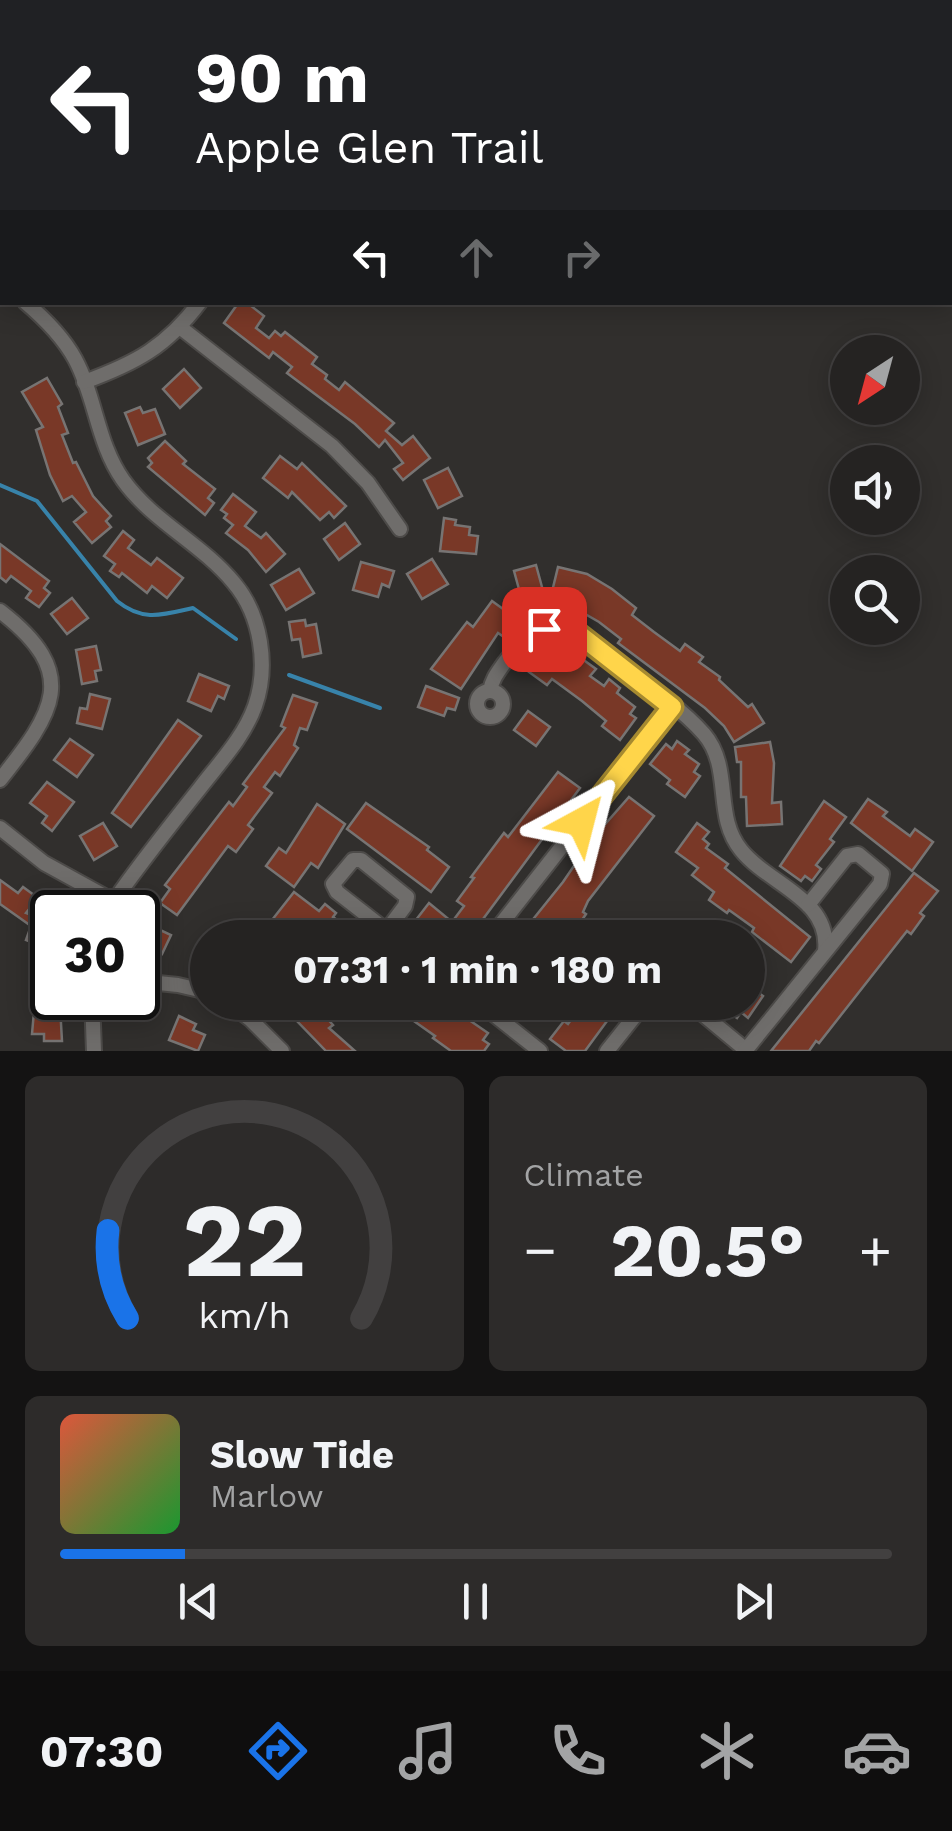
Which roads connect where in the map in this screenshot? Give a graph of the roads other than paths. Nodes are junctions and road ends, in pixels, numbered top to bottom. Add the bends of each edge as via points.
1 (28, 305) edge
2 (198, 305) edge
3 (181, 328) junction
4 (84, 382) junction
5 (400, 529) dead end
6 (0, 612) edge
7 (490, 691) dead end
8 (673, 706) junction
9 (0, 780) edge
10 (0, 828) edge
11 (86, 890) edge
12 (124, 890) edge
13 (808, 905) junction
14 (504, 920) edge
15 (392, 934) edge
16 (825, 951) junction
17 (160, 983) edge
18 (190, 988) edge
19 (93, 1020) edge
20 (251, 1020) edge
21 (501, 1020) edge
22 (632, 1020) edge
23 (709, 1020) edge
24 (745, 1050) edge
25 (94, 1051) edge
26 (282, 1051) edge
27 (540, 1051) edge
28 (607, 1051) edge

1 - 4 street via 76,360
2 - 3 street
3 - 4 street via 138,360
3 - 5 street via 332,446
4 - 12 street via 102,443 121,477 155,517 236,586 253,614 261,649 261,681 246,724
6 - 9 street via 44,656 51,696 37,733
7 - 8 street via 518,646 558,628 576,632
8 - 13 street via 713,747 722,768 726,818 742,852
8 - 14 street
10 - 11 street
13 - 16 street via 823,922
13 - 16 street via 847,856 858,854 882,874
15 - 15 street via 337,892 333,884 352,860 361,860 407,897
16 - 24 street
17 - 18 street
19 - 25 street
20 - 26 street
21 - 27 street
22 - 28 street
23 - 24 street

